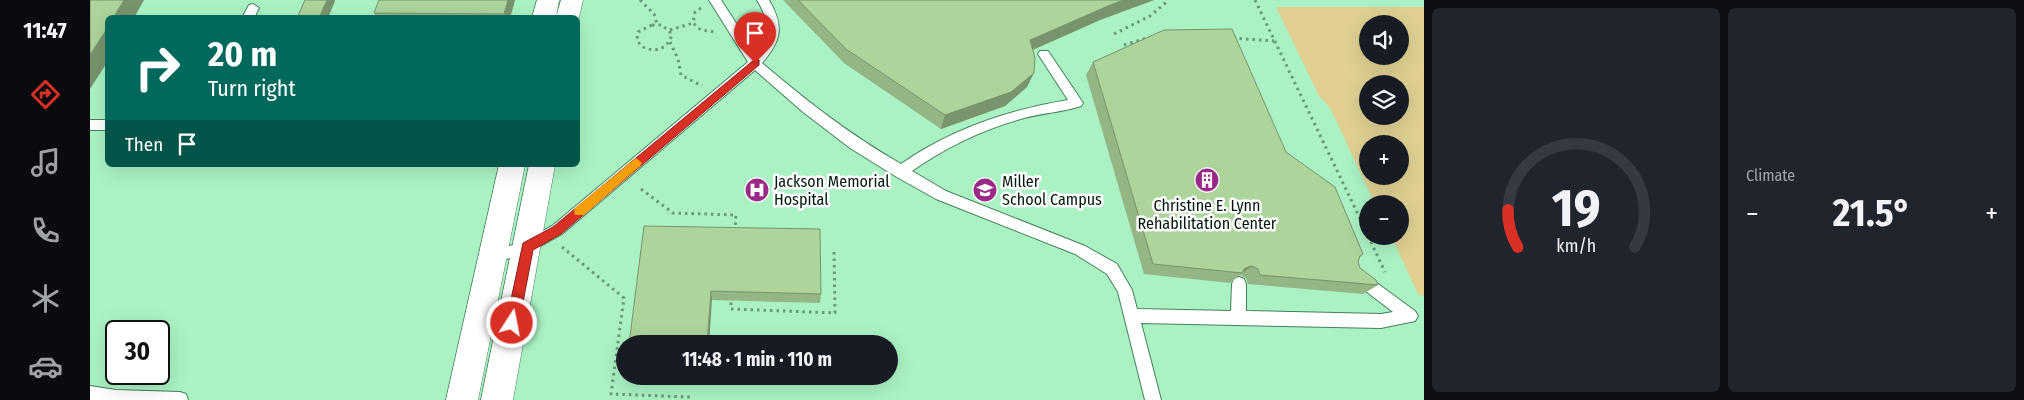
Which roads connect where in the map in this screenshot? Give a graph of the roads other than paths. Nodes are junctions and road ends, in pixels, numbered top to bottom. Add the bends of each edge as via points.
1 (548, 0) edge
2 (572, 0) edge
3 (763, 0) edge
4 (710, 3) edge
5 (545, 15) edge
6 (569, 15) edge
7 (1044, 54) edge
8 (755, 63) junction
9 (90, 125) edge
10 (105, 125) edge
11 (512, 167) edge
12 (542, 167) edge
13 (900, 172) junction
14 (527, 247) junction
15 (491, 258) junction
16 (1352, 272) edge
17 (1239, 284) edge
18 (1132, 316) junction
19 (1238, 318) junction
20 (90, 394) edge
21 (180, 400) edge
22 (462, 400) edge
23 (498, 400) edge
24 (1154, 400) edge

1 - 5 street
2 - 6 street
3 - 8 lane via 773,14 774,32 769,47
4 - 8 lane
7 - 13 lane via 1077,103 1017,115 983,128 925,154
8 - 13 lane via 854,144
8 - 14 lane via 557,230
9 - 10 lane
11 - 15 street
12 - 14 street
13 - 18 lane via 941,195 1098,260 1119,278
14 - 15 lane
14 - 23 street
15 - 22 street
16 - 19 lane via 1410,316 1381,321
17 - 19 lane
18 - 19 lane
18 - 24 lane
20 - 21 lane

